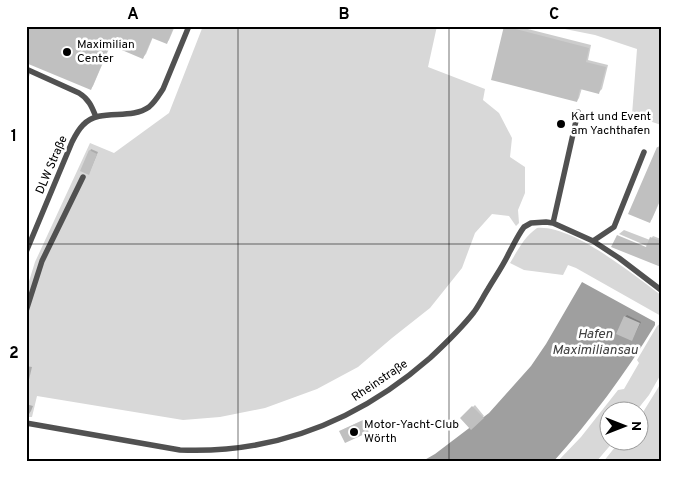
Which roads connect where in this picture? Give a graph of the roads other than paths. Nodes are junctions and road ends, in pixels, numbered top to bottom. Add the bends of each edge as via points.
1 (189, 26) edge
2 (26, 70) edge
3 (578, 112) dead end
4 (96, 116) junction
5 (644, 152) dead end
6 (83, 177) dead end
7 (553, 223) junction
8 (593, 241) junction
9 (26, 252) edge
10 (661, 290) edge
11 (26, 312) edge
12 (26, 423) edge

1 - 4 lane via 163,88 150,106 129,114
2 - 4 lane via 85,96
3 - 7 lane
4 - 9 lane, DLW Straße via 83,125 72,142
5 - 8 lane via 614,227
6 - 11 lane via 42,261
7 - 8 lane, Rheinstraße
7 - 12 lane, Rheinstraße via 538,222 524,227 475,311 419,367 383,394 321,426 260,444 227,449 180,450
8 - 10 lane, Rheinstraße

